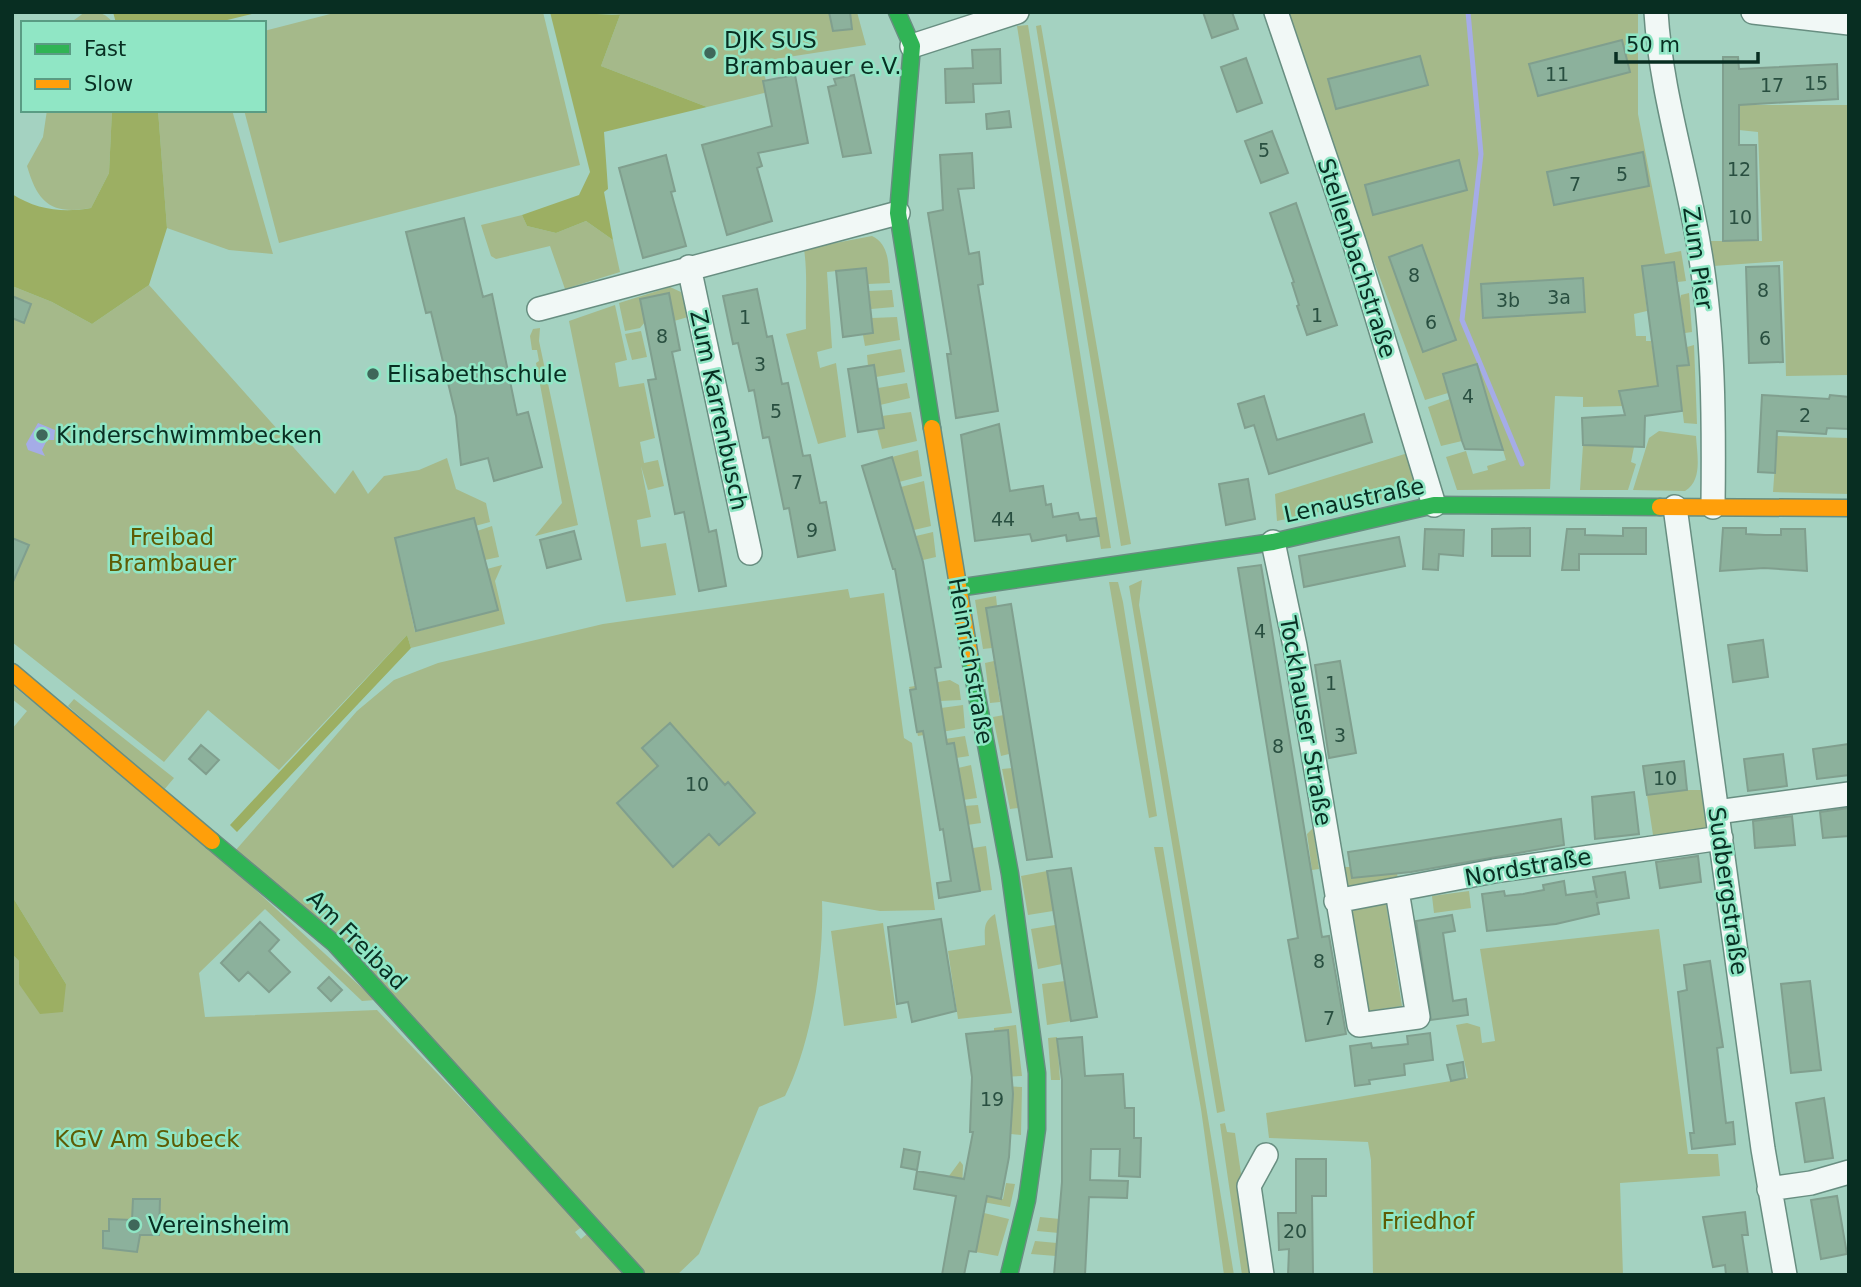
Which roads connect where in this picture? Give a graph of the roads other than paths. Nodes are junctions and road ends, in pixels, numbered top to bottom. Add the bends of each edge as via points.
1 (897, 12) edge
2 (1017, 12) edge
3 (1276, 12) edge
4 (1656, 12) edge
5 (1753, 12) edge
6 (1849, 23) edge
7 (912, 46) junction
8 (898, 213) junction
9 (689, 267) junction
10 (539, 309) dead end
11 (1434, 505) junction
12 (1675, 507) junction
13 (1713, 507) junction
14 (1849, 508) edge
15 (1273, 542) junction
16 (750, 554) dead end
17 (957, 588) junction
18 (12, 672) edge
19 (1849, 794) edge
20 (1717, 812) junction
21 (1721, 838) junction
22 (1397, 891) junction
23 (1336, 901) junction
24 (1266, 1155) dead end
25 (1849, 1172) edge
26 (1769, 1189) junction
27 (636, 1275) edge
28 (1009, 1275) edge
29 (1262, 1275) edge
30 (1785, 1275) edge

1 - 7 street, Heinrichstraße
2 - 7 street
3 - 11 street, Stellenbachstraße
4 - 13 street, Zum Pier via 1658,60 1703,274 1713,411
5 - 6 street
7 - 8 street, Heinrichstraße
8 - 9 street
8 - 17 street, Heinrichstraße
9 - 10 street
9 - 16 street, Zum Karrenbusch
11 - 12 street, Lenaustraße
11 - 15 street, Lenaustraße
12 - 13 street, Lenaustraße
12 - 20 street, Sudbergstraße
13 - 14 street, Lenaustraße
15 - 17 street, Lenaustraße
15 - 23 street, Tockhauser Straße via 1295,646
17 - 28 street, Heinrichstraße via 1010,874 1037,1073 1037,1129 1027,1200
18 - 27 street, Am Freibad via 335,944
19 - 20 street
20 - 21 street, Sudbergstraße
21 - 22 street, Nordstraße via 1494,871
21 - 26 street, Sudbergstraße
22 - 23 street, Nordstraße
22 - 23 street, Tockhauser Straße via 1418,1017 1359,1026
24 - 29 street via 1249,1186
25 - 26 street
26 - 30 street, Sudbergstraße

